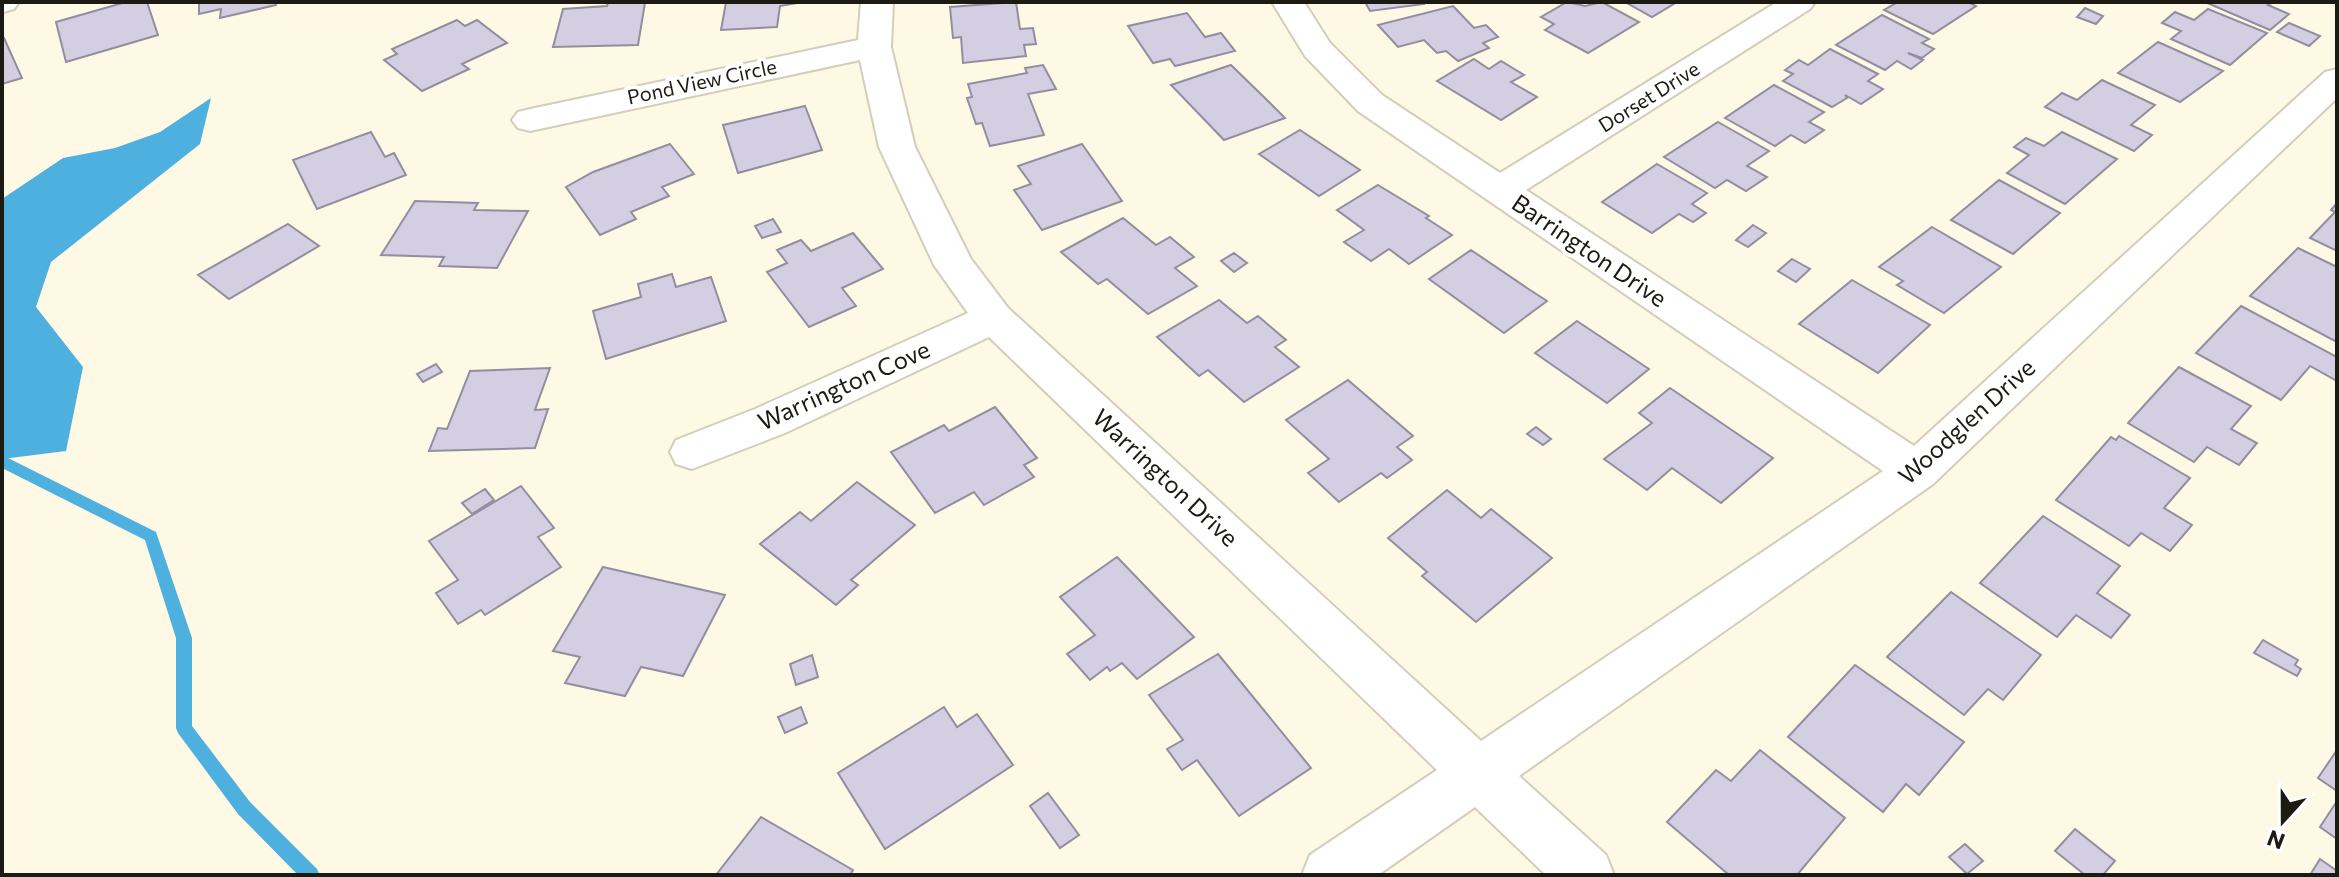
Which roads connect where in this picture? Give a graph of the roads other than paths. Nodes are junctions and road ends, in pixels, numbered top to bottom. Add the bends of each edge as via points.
1 (877, 2) edge
2 (1288, 2) edge
3 (1799, 2) edge
4 (874, 47) junction
5 (2337, 79) edge
6 (530, 120) dead end
7 (1499, 191) junction
8 (994, 318) junction
9 (692, 452) dead end
10 (1917, 471) junction
11 (1480, 775) junction
12 (1330, 875) edge
13 (1586, 875) edge

1 - 4 street, Warrington Drive
2 - 7 street, Barrington Drive via 1317,49 1370,103
3 - 7 street, Dorset Drive
4 - 6 street, Pond View Circle
4 - 8 street, Warrington Drive via 897,147 954,265
5 - 10 street, Woodglen Drive
7 - 10 street, Barrington Drive
8 - 9 street, Warrington Cove
8 - 11 street, Warrington Drive
10 - 11 street, Woodglen Drive
11 - 12 street, Woodglen Drive
11 - 13 street, Warrington Drive

